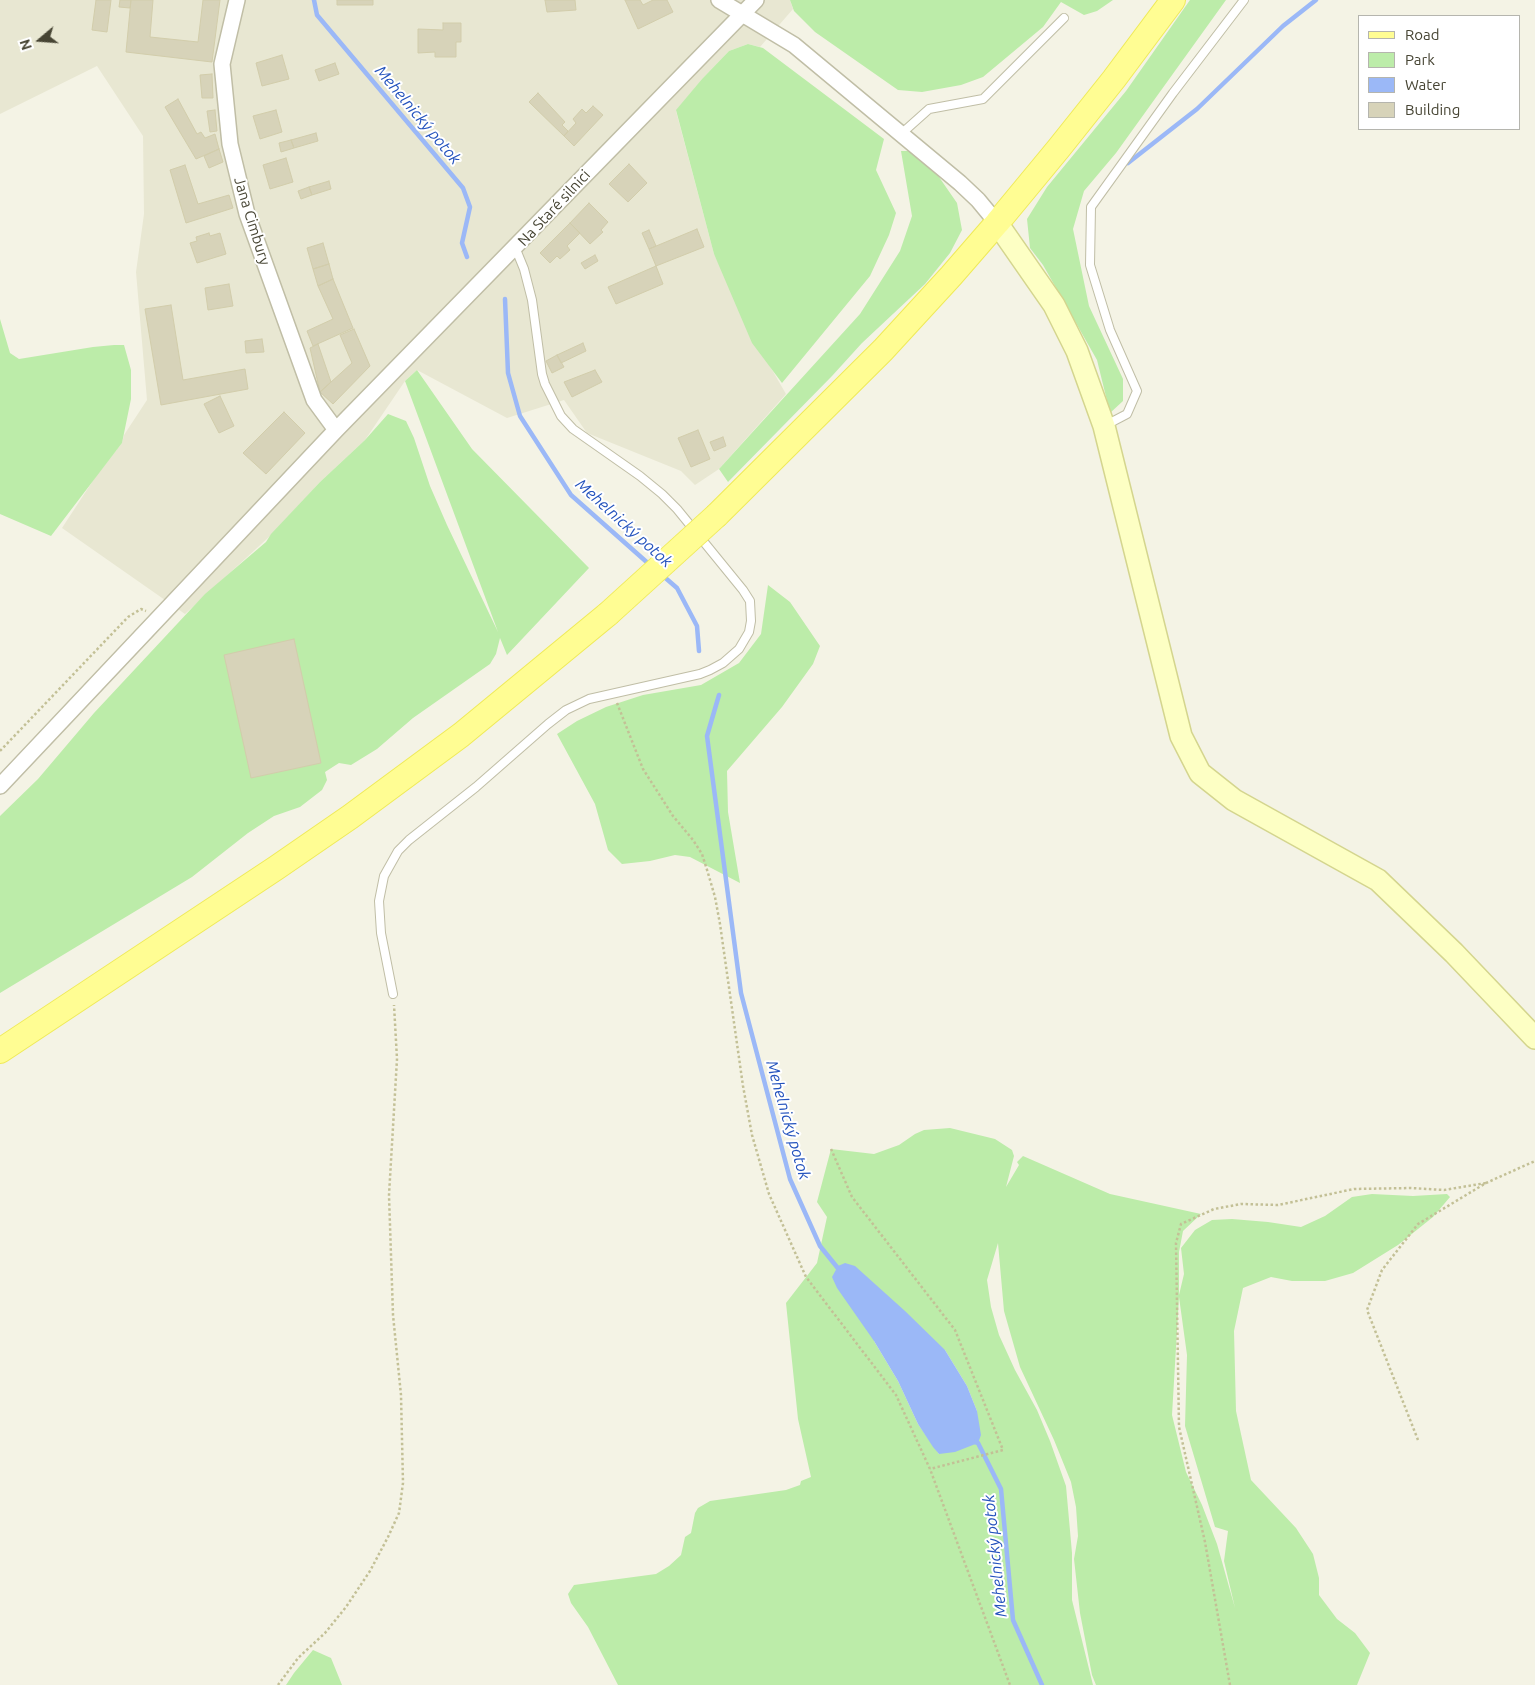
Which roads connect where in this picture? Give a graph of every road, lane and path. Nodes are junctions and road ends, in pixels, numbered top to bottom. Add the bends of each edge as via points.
1 (237, 0) edge
2 (719, 0) edge
3 (756, 0) edge
4 (1173, 0) edge
5 (1244, 0) edge
6 (743, 14) junction
7 (1064, 18) dead end
8 (901, 134) junction
9 (998, 223) junction
10 (515, 246) junction
11 (1104, 426) junction
12 (336, 430) junction
13 (161, 616) junction
14 (613, 693) junction
15 (0, 751) edge
16 (0, 786) edge
17 (393, 994) joint
18 (1535, 1038) edge
19 (0, 1051) edge
20 (831, 1149) dead end
21 (1535, 1161) edge
22 (1486, 1183) junction
23 (1418, 1440) dead end
24 (930, 1469) junction
25 (278, 1685) edge
26 (1010, 1685) edge
27 (1230, 1685) edge

1 - 12 street, Jana Cimbury via 222,64 230,144 246,214 314,400
2 - 6 street
3 - 6 street, Na Staré silnici
4 - 9 main road
5 - 11 lane via 1091,207 1090,265 1110,330 1137,391 1127,414
6 - 8 street via 794,45
6 - 10 street, Na Staré silnici
7 - 8 lane via 983,99 929,109
8 - 9 street via 960,183
9 - 11 street via 1054,305 1077,351
9 - 19 main road, bridge via 883,350 718,516 608,614 461,734 350,817
10 - 12 street
10 - 14 lane, Na Staré silnici via 532,300 542,374 561,416 573,429 649,483 677,509 744,590 752,610 745,640 723,663 710,670
11 - 18 street via 1181,736 1200,773 1234,800 1378,880 1454,952
12 - 13 street
13 - 15 path via 142,609 128,617
13 - 16 street
14 - 17 lane, Na Staré silnici via 589,699 566,710 398,851 384,876 379,901 381,932
14 - 24 path via 643,769 702,854 708,873 720,924 752,1135 770,1194 806,1277 896,1395
17 - 25 path via 397,1059 390,1195 393,1315 401,1395 404,1483 398,1513 370,1571 346,1607 325,1633 298,1658
20 - 24 path via 852,1197 955,1330 1003,1450
21 - 22 path
22 - 23 path via 1418,1224 1382,1270 1367,1310
22 - 27 path via 1444,1190 1354,1189 1278,1205 1241,1204 1214,1209 1182,1224 1176,1244 1179,1427
24 - 26 path

